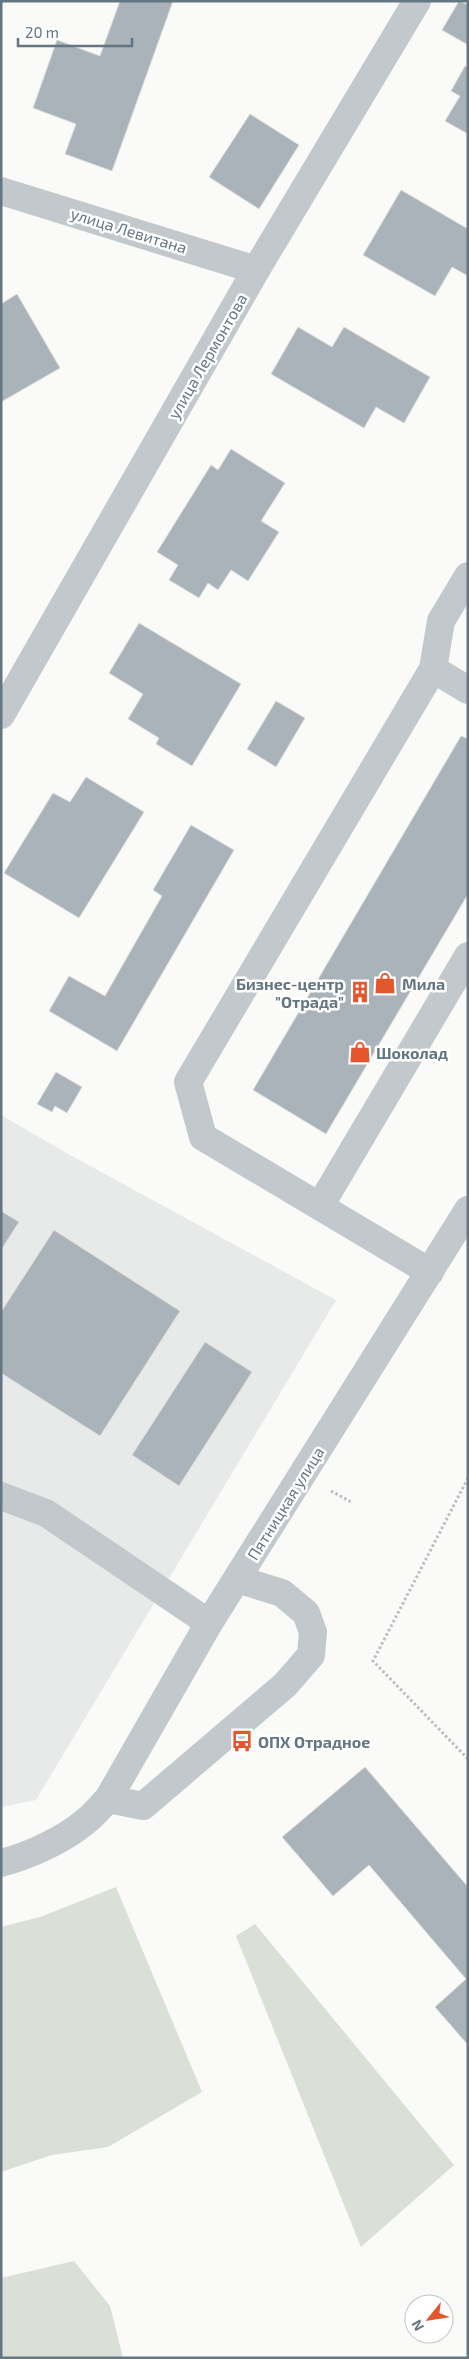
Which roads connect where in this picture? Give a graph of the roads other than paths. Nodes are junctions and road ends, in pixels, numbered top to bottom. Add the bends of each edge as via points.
1 (417, 1) edge
2 (1, 191) edge
3 (256, 270) junction
4 (468, 576) edge
5 (433, 669) junction
6 (468, 690) edge
7 (1, 715) edge
8 (468, 956) edge
9 (320, 1206) junction
10 (468, 1210) edge
11 (430, 1272) junction
12 (1, 1496) edge
13 (237, 1579) junction
14 (210, 1623) junction
15 (108, 1799) junction
16 (1, 1863) edge

1 - 3 street, улица Лермонтова
2 - 3 street, улица Левитана
3 - 7 street, улица Лермонтова
4 - 5 street via 441,621
5 - 6 street
5 - 9 street via 188,1082 203,1137
8 - 9 street
9 - 11 street
10 - 11 street, Пятницкая улица
11 - 13 street, Пятницкая улица
12 - 14 street via 46,1513
13 - 14 street, Пятницкая улица
13 - 15 street via 282,1593 306,1612 313,1632 311,1655 285,1685 143,1806
14 - 15 street, Пятницкая улица
15 - 16 street, Пятницкая улица via 85,1822 62,1836 19,1858

